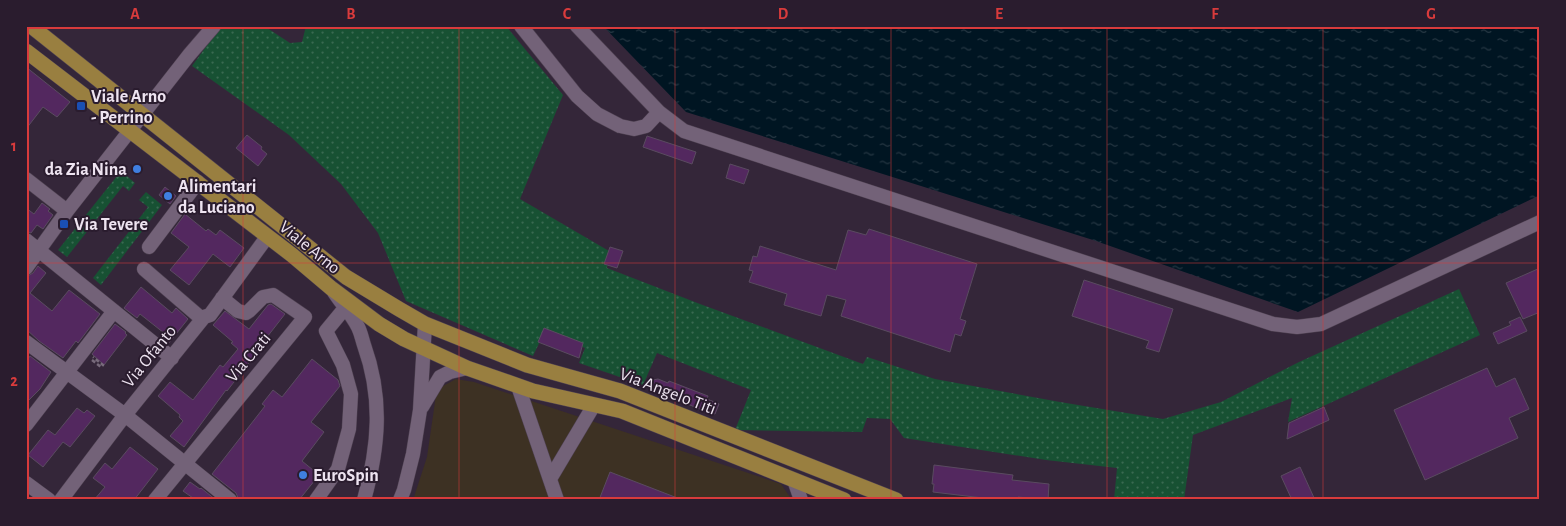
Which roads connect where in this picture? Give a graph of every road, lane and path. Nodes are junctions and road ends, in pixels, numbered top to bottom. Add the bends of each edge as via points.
1 (31, 26) edge
2 (214, 26) edge
3 (521, 26) edge
4 (576, 26) edge
5 (26, 51) edge
6 (659, 112) junction
7 (142, 115) junction
8 (131, 130) junction
9 (26, 179) edge
10 (198, 182) junction
11 (67, 211) junction
12 (1540, 222) edge
13 (267, 236) junction
14 (26, 240) edge
15 (150, 247) dead end
16 (38, 251) junction
17 (26, 268) edge
18 (144, 269) dead end
19 (331, 288) junction
20 (222, 298) junction
21 (345, 308) junction
22 (114, 311) junction
23 (203, 318) junction
24 (425, 324) junction
25 (26, 342) edge
26 (424, 348) junction
27 (172, 358) junction
28 (467, 368) junction
29 (68, 373) junction
30 (518, 386) junction
31 (594, 405) junction
32 (420, 410) junction
33 (125, 415) junction
34 (26, 424) edge
35 (184, 464) junction
36 (550, 479) junction
37 (794, 480) junction
38 (26, 483) edge
39 (49, 500) edge
40 (61, 500) edge
41 (155, 500) edge
42 (230, 500) edge
43 (316, 500) edge
44 (364, 500) edge
45 (400, 500) edge
46 (557, 500) edge
47 (801, 500) edge
48 (844, 500) edge
49 (896, 500) edge

1 - 7 main road, Viale Arno
2 - 7 street
3 - 6 street via 577,96 597,114 634,129 646,126
4 - 6 street
5 - 8 main road, Viale Arno
6 - 12 street via 684,131 1273,324 1297,327 1321,324
7 - 8 street
7 - 24 main road, Viale Arno via 346,277
8 - 10 main road, Viale Arno
8 - 11 street
9 - 11 street
10 - 13 main road, Viale Arno
10 - 15 street
11 - 16 street
13 - 19 main road, Viale Arno
13 - 20 street, Via Ofanto
14 - 16 street
16 - 17 street
16 - 22 street
18 - 23 street
19 - 21 street
19 - 26 main road, Viale Arno via 379,324
20 - 23 street, Via Ofanto via 210,315
20 - 35 street, Via Crati via 238,311 246,313 263,297 273,295 306,318
21 - 43 street via 326,331 351,394 349,429 338,469
21 - 44 street via 358,327 376,386 374,458
22 - 27 street
22 - 29 street
23 - 27 street, Via Ofanto
24 - 26 street
24 - 49 main road, Via Angelo Titi via 527,365 620,392
25 - 29 street
26 - 28 main road, Via Angelo Titi
26 - 32 street
27 - 33 street, Via Ofanto
28 - 30 main road, Via Angelo Titi
28 - 32 street via 440,377
29 - 33 street
29 - 34 street
30 - 31 main road, Via Angelo Titi
30 - 36 street
31 - 36 street
31 - 37 main road, Via Angelo Titi via 622,411
32 - 45 street via 413,454
33 - 35 street
33 - 40 street, Via Ofanto
35 - 41 street, Via Crati
35 - 42 street
36 - 46 street
37 - 47 street
37 - 48 main road, Via Angelo Titi
38 - 39 street

